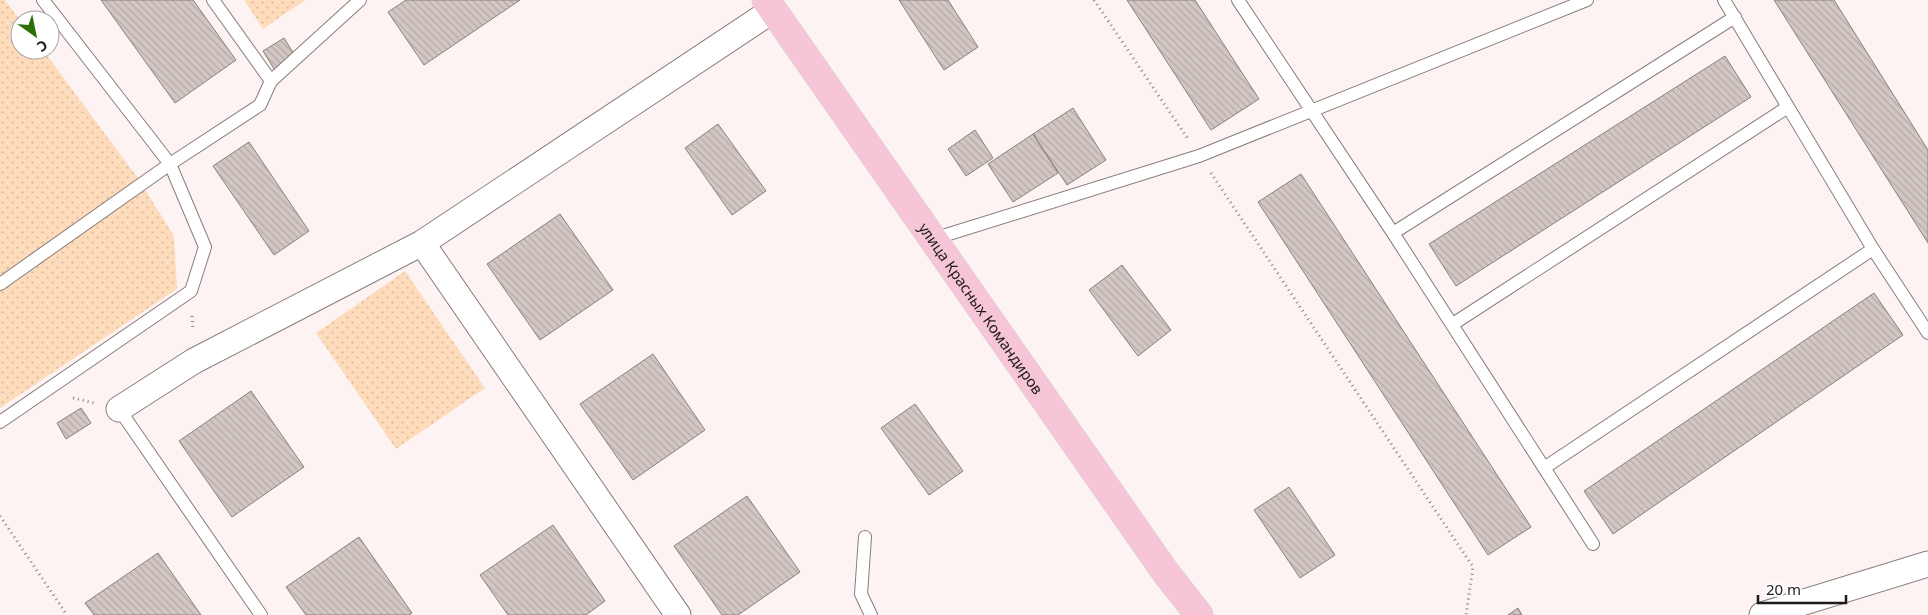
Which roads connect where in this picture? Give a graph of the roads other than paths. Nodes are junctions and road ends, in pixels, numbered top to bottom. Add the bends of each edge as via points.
1 (43, 0) edge
2 (213, 0) edge
3 (360, 0) edge
4 (1238, 0) edge
5 (1587, 0) edge
6 (1724, 0) edge
7 (769, 5) edge
8 (1734, 17) junction
9 (271, 81) junction
10 (1788, 107) junction
11 (1311, 110) junction
12 (170, 164) junction
13 (1394, 233) junction
14 (933, 239) junction
15 (422, 243) junction
16 (1873, 249) junction
17 (0, 284) edge
18 (1453, 324) junction
19 (1928, 333) edge
20 (119, 409) joint
21 (0, 422) edge
22 (1544, 468) junction
23 (865, 537) dead end
24 (1593, 544) dead end
25 (1928, 564) edge
26 (261, 615) edge
27 (678, 615) edge
28 (871, 615) edge
29 (1199, 615) edge
30 (1762, 615) edge

1 - 12 lane
2 - 9 lane
3 - 9 lane
4 - 11 lane
5 - 11 lane
6 - 8 lane
7 - 14 main road, улица Красных Командиров
7 - 15 street
8 - 10 lane
8 - 13 lane
9 - 12 lane via 260,105
10 - 16 lane
10 - 18 lane
11 - 13 lane
11 - 14 lane via 1200,156
12 - 17 lane
12 - 21 lane via 205,248 191,291
13 - 18 lane
14 - 29 main road, улица Красных Командиров via 1166,573
15 - 20 street via 194,361
15 - 27 street
16 - 19 lane
16 - 22 lane
18 - 22 lane
20 - 26 lane
22 - 24 lane
23 - 28 lane via 861,594
25 - 30 street

